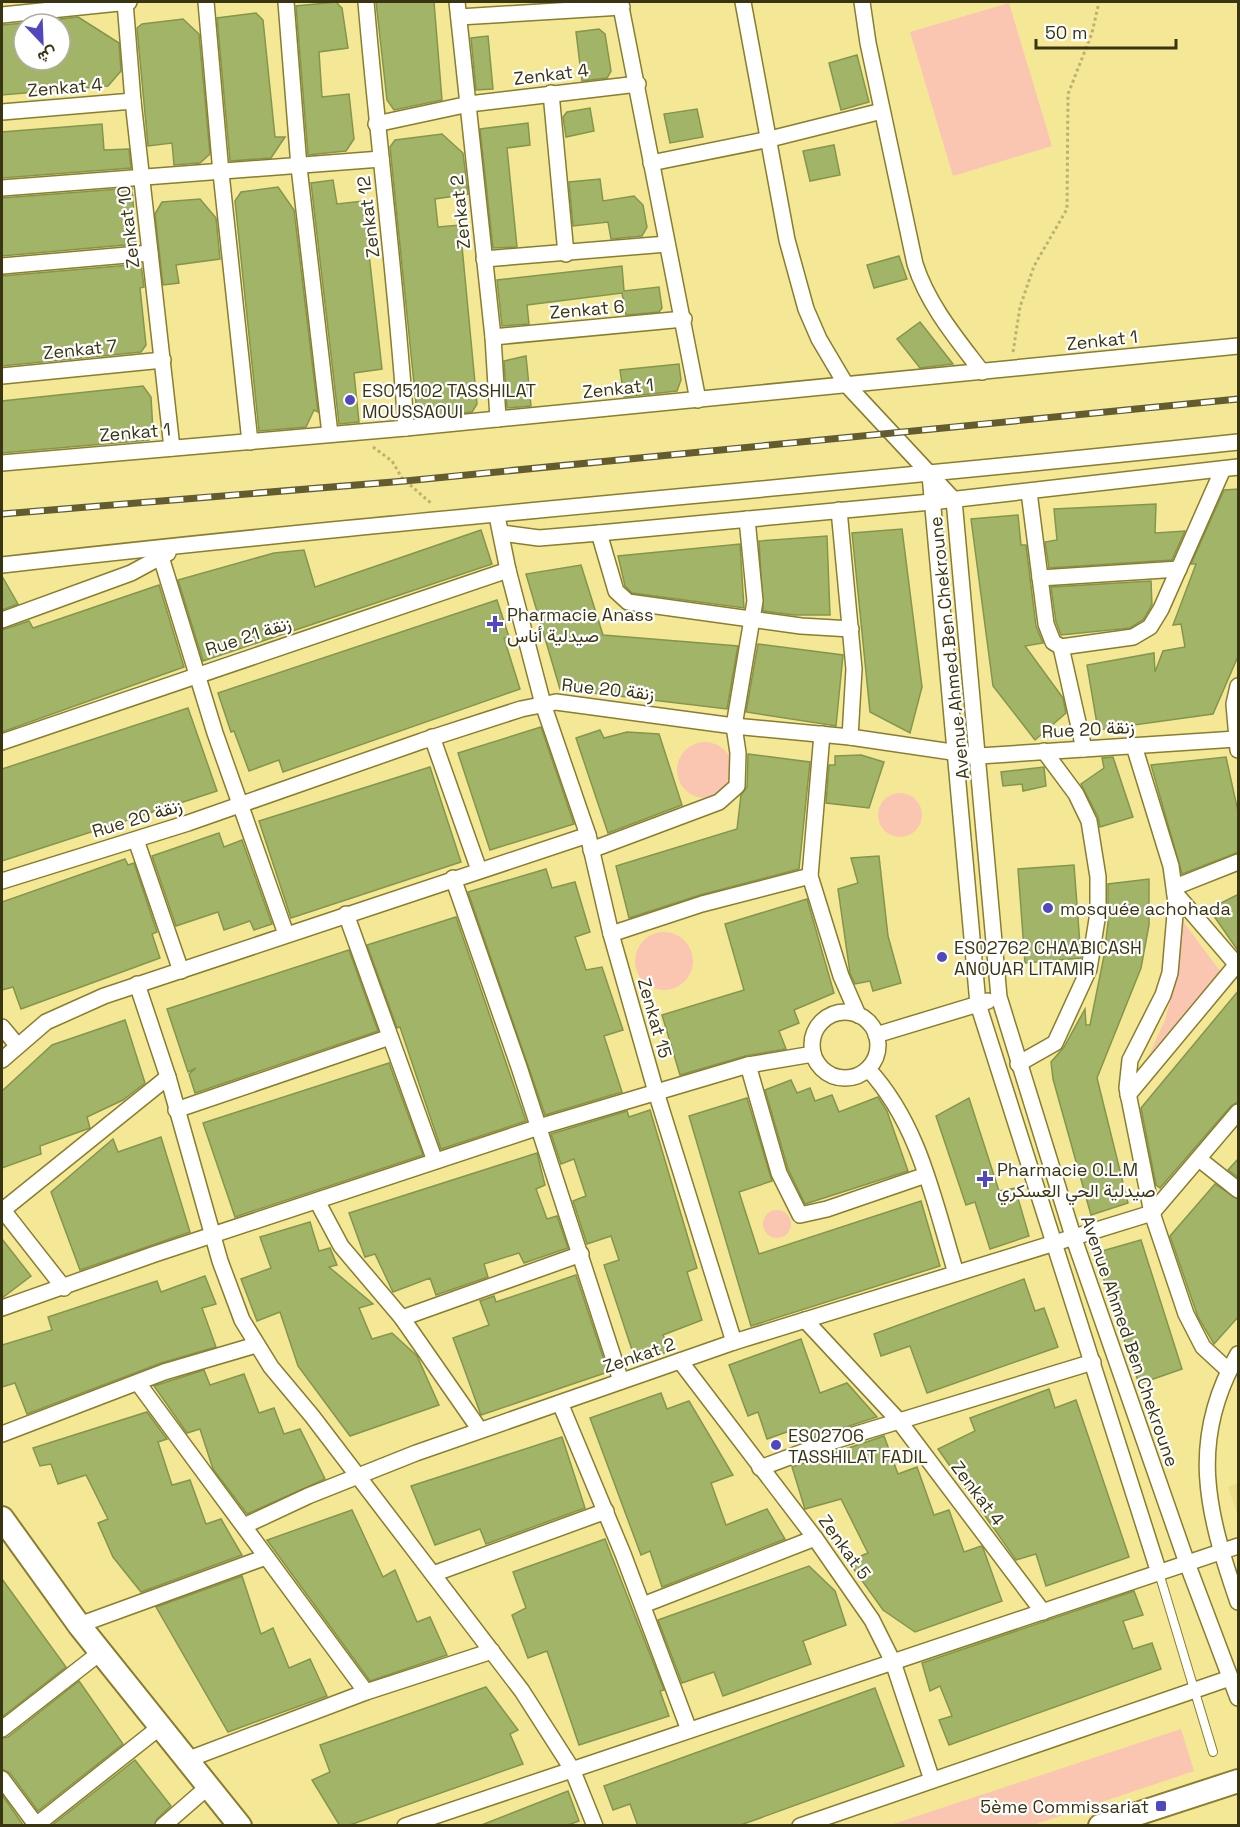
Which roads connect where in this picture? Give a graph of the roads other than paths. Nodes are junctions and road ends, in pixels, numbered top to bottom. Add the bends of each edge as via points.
1 (126, 2) edge
2 (206, 2) edge
3 (286, 2) edge
4 (366, 2) edge
5 (457, 2) edge
6 (743, 2) edge
7 (862, 2) edge
8 (621, 4) edge
9 (2, 15) edge
10 (459, 17) junction
11 (638, 84) junction
12 (551, 93) junction
13 (132, 101) junction
14 (469, 104) junction
15 (882, 111) junction
16 (2, 112) edge
17 (376, 124) junction
18 (770, 139) junction
19 (381, 159) junction
20 (651, 163) junction
21 (299, 167) junction
22 (221, 173) junction
23 (142, 177) junction
24 (2, 188) edge
25 (667, 243) junction
26 (150, 253) junction
27 (566, 254) junction
28 (484, 259) junction
29 (2, 266) edge
30 (684, 319) junction
31 (493, 337) junction
32 (1239, 346) edge
33 (163, 360) junction
34 (982, 372) junction
35 (2, 376) edge
36 (845, 383) junction
37 (698, 400) junction
38 (498, 419) junction
39 (406, 428) junction
40 (330, 434) junction
41 (250, 442) junction
42 (1239, 442) edge
43 (172, 448) junction
44 (2, 463) edge
45 (1231, 468) edge
46 (930, 475) junction
47 (1029, 492) junction
48 (954, 500) junction
49 (931, 502) junction
50 (839, 510) junction
51 (497, 516) junction
52 (747, 519) junction
53 (501, 533) junction
54 (599, 533) junction
55 (182, 544) junction
56 (161, 557) junction
57 (2, 565) edge
58 (1179, 569) junction
59 (508, 570) junction
60 (1040, 578) junction
61 (2, 620) edge
62 (753, 620) junction
63 (851, 629) junction
64 (1061, 647) junction
65 (196, 674) junction
66 (1239, 686) edge
67 (543, 704) junction
68 (734, 726) junction
69 (822, 734) junction
70 (432, 737) junction
71 (850, 737) junction
72 (2, 742) edge
73 (1237, 744) edge
74 (1134, 746) junction
75 (1084, 749) junction
76 (1044, 751) junction
77 (955, 754) junction
78 (979, 756) junction
79 (240, 805) junction
80 (136, 840) junction
81 (590, 842) junction
82 (1239, 862) edge
83 (479, 870) junction
84 (810, 876) junction
85 (453, 878) junction
86 (2, 880) edge
87 (1175, 890) junction
88 (345, 914) junction
89 (286, 934) junction
90 (611, 934) junction
91 (1238, 965) edge
92 (181, 971) junction
93 (137, 984) junction
94 (999, 998) junction
95 (978, 1004) junction
96 (858, 1015) junction
97 (2, 1027) edge
98 (876, 1035) junction
99 (390, 1037) junction
100 (17, 1045) junction
101 (813, 1054) junction
102 (2, 1060) edge
103 (1018, 1064) junction
104 (748, 1065) junction
105 (868, 1069) junction
106 (168, 1077) junction
107 (656, 1092) junction
108 (1128, 1095) junction
109 (176, 1110) junction
110 (1239, 1112) edge
111 (539, 1127) junction
112 (1199, 1160) junction
113 (435, 1161) junction
114 (926, 1175) junction
115 (1239, 1190) edge
116 (317, 1201) junction
117 (2, 1209) edge
118 (1152, 1213) junction
119 (212, 1235) junction
120 (1072, 1236) junction
121 (1053, 1242) junction
122 (580, 1254) junction
123 (956, 1273) junction
124 (64, 1288) junction
125 (2, 1308) edge
126 (402, 1318) junction
127 (805, 1320) junction
128 (734, 1342) junction
129 (256, 1345) junction
130 (1239, 1354) edge
131 (680, 1361) junction
132 (1093, 1362) junction
133 (1229, 1371) junction
134 (621, 1381) junction
135 (138, 1383) junction
136 (560, 1403) junction
137 (899, 1421) junction
138 (480, 1430) junction
139 (2, 1434) edge
140 (760, 1468) junction
141 (358, 1477) junction
142 (606, 1511) junction
143 (2, 1518) edge
144 (244, 1526) junction
145 (815, 1538) junction
146 (1239, 1546) edge
147 (1222, 1552) junction
148 (266, 1557) junction
149 (1187, 1563) junction
150 (1160, 1573) junction
151 (433, 1574) junction
152 (1239, 1602) edge
153 (643, 1605) junction
154 (1043, 1612) junction
155 (79, 1625) junction
156 (101, 1652) junction
157 (492, 1652) junction
158 (893, 1662) junction
159 (1230, 1678) junction
160 (1194, 1690) junction
161 (366, 1692) junction
162 (1239, 1698) edge
163 (160, 1727) junction
164 (2, 1729) edge
165 (689, 1731) junction
166 (1213, 1752) dead end
167 (189, 1759) junction
168 (572, 1769) junction
169 (2, 1779) edge
170 (932, 1780) junction
171 (1239, 1781) edge
172 (209, 1786) junction
173 (36, 1825) edge
174 (163, 1826) edge
175 (240, 1826) edge
176 (405, 1826) edge
177 (595, 1826) edge
178 (800, 1826) edge
179 (1100, 1826) edge

1 - 9 street
1 - 13 street, Zenkat 10
2 - 22 street
3 - 21 street
4 - 17 street, Zenkat 12
5 - 10 street, Zenkat 2
6 - 18 street
7 - 15 street
8 - 10 street
8 - 11 street
10 - 14 street, Zenkat 2
11 - 12 street, Zenkat 4
11 - 20 street
12 - 14 street, Zenkat 4
12 - 27 street
13 - 16 street, Zenkat 4
13 - 23 street, Zenkat 10
14 - 17 street, Zenkat 4
14 - 28 street, Zenkat 2
15 - 18 street
15 - 34 street via 905,229 918,273 942,318
17 - 19 street, Zenkat 12
18 - 20 street
18 - 36 street via 799,290 819,339
19 - 21 street
19 - 39 street, Zenkat 12
20 - 25 street
21 - 22 street
21 - 40 street
22 - 23 street
22 - 41 street
23 - 24 street
23 - 26 street, Zenkat 10
25 - 27 street
25 - 30 street
26 - 29 street
26 - 33 street, Zenkat 10
27 - 28 street
28 - 31 street, Zenkat 2
30 - 31 street, Zenkat 6
30 - 37 street
31 - 38 street, Zenkat 2
32 - 34 street, Zenkat 1
33 - 35 street, Zenkat 7
33 - 43 street, Zenkat 10
34 - 36 street, Zenkat 1
36 - 37 street, Zenkat 1
36 - 46 street
37 - 38 street, Zenkat 1
38 - 39 street, Zenkat 1
39 - 40 street, Zenkat 1
40 - 41 street, Zenkat 1
41 - 43 street, Zenkat 1
42 - 46 street
43 - 44 street, Zenkat 1
45 - 47 street
45 - 58 street
46 - 48 street, Avenue Ahmed Ben Chekroune
46 - 49 street, Avenue Ahmed Ben Chekroune
46 - 51 street
47 - 48 street
47 - 60 street
48 - 49 street
48 - 78 street, Avenue Ahmed Ben Chekroune
49 - 50 street
49 - 77 street, Avenue Ahmed Ben Chekroune
50 - 52 street
50 - 63 street
51 - 53 street, Zenkat 15
51 - 55 street
52 - 54 street
52 - 62 street via 755,601
53 - 54 street via 539,538
53 - 59 street, Zenkat 15
54 - 62 street via 621,598 640,605
55 - 56 street
55 - 57 street
56 - 61 street via 131,573
56 - 65 street
58 - 60 street
58 - 64 street via 1161,609 1143,633
59 - 65 street, Rue 21 زنقة
59 - 67 street, Zenkat 15
60 - 64 street via 1050,638
62 - 63 street
62 - 68 street
63 - 71 street via 854,686
64 - 75 street
65 - 72 street, Rue 21 زنقة
65 - 79 street
66 - 73 street via 1234,704
67 - 68 street, Rue 20 زنقة via 569,702
67 - 70 street, Rue 20 زنقة
67 - 81 street, Zenkat 15
68 - 69 street, Rue 20 زنقة
68 - 81 street via 739,775 730,794 702,809
69 - 71 street, Rue 20 زنقة
69 - 84 street
70 - 79 street, Rue 20 زنقة
70 - 83 street
71 - 77 street, Rue 20 زنقة
73 - 74 street, Rue 20 زنقة
74 - 75 street, Rue 20 زنقة
74 - 87 street
75 - 76 street, Rue 20 زنقة
76 - 78 street, Rue 20 زنقة
76 - 103 street via 1076,794 1089,821 1098,877 1098,913 1089,969 1055,1043
77 - 78 street, Rue 20 زنقة
77 - 95 street, Avenue Ahmed Ben Chekroune
78 - 94 street, Avenue Ahmed Ben Chekroune
79 - 80 street, Rue 20 زنقة
79 - 89 street
80 - 86 street, Rue 20 زنقة
80 - 92 street
81 - 83 street
81 - 90 street, Zenkat 15
82 - 87 street
83 - 85 street
84 - 90 street via 702,904
84 - 96 street via 840,976
85 - 88 street
85 - 111 street
87 - 91 street
87 - 108 street via 1170,973 1130,1060
88 - 89 street
88 - 99 street
89 - 92 street
90 - 107 street, Zenkat 15
91 - 108 street
92 - 93 street
93 - 100 street via 65,1012
93 - 106 street
94 - 95 street
94 - 103 street, Avenue Ahmed Ben Chekroune
95 - 98 street
95 - 121 street, Avenue Ahmed Ben Chekroune
96 - 98 street
96 - 101 street via 840,1012 823,1020 813,1036
97 - 100 street
98 - 105 street via 878,1047
99 - 109 street
99 - 113 street
100 - 102 street
101 - 104 street
101 - 105 street via 822,1069 836,1077 853,1077
103 - 120 street, Avenue Ahmed Ben Chekroune
104 - 107 street
104 - 114 street via 779,1173 800,1215
105 - 114 street via 906,1122
106 - 109 street
106 - 117 street
107 - 111 street
107 - 128 street, Zenkat 15
108 - 118 street
109 - 119 street
110 - 112 street
111 - 113 street
111 - 122 street
112 - 115 street
112 - 118 street
113 - 116 street
114 - 123 street
116 - 119 street
116 - 126 street via 341,1246
117 - 124 street
118 - 120 street, Zenkat 2
118 - 133 street via 1186,1314 1203,1347
119 - 124 street
119 - 129 street via 229,1289
120 - 121 street, Zenkat 2
120 - 149 street, Avenue Ahmed Ben Chekroune
121 - 123 street, Zenkat 2
121 - 132 street, Avenue Ahmed Ben Chekroune
122 - 126 street
122 - 134 street
123 - 127 street, Zenkat 2
124 - 125 street
126 - 138 street
127 - 128 street, Zenkat 2
127 - 137 street, Zenkat 4
128 - 131 street, Zenkat 2
129 - 135 street
129 - 141 street
130 - 133 street
131 - 134 street, Zenkat 2
131 - 140 street, Zenkat 5
132 - 137 street
132 - 150 street, Avenue Ahmed Ben Chekroune
133 - 147 street via 1212,1414 1206,1463
134 - 136 street, Zenkat 2
135 - 139 street
135 - 144 street
136 - 138 street, Zenkat 2
136 - 142 street
137 - 140 street
137 - 154 street, Zenkat 4
138 - 141 street, Zenkat 2
140 - 145 street, Zenkat 5
141 - 144 street, Zenkat 2
141 - 151 street
142 - 151 street
142 - 153 street
143 - 155 main road
144 - 148 street
145 - 153 street
145 - 158 street, Zenkat 5 via 872,1620
146 - 147 street
147 - 149 street
147 - 152 street
148 - 155 street
148 - 161 street
149 - 150 street
149 - 159 street, Avenue Ahmed Ben Chekroune
150 - 154 street
150 - 160 lane
151 - 157 street
153 - 165 street
154 - 158 street
155 - 156 main road
156 - 163 main road
156 - 164 street
157 - 161 street
157 - 168 street
158 - 165 street
158 - 170 street, Zenkat 5
159 - 160 street
159 - 162 street, Avenue Ahmed Ben Chekroune
160 - 166 lane
160 - 170 street
161 - 167 street
163 - 167 main road
163 - 173 street
165 - 168 street
167 - 172 main road
168 - 176 street
168 - 177 street
169 - 173 street
170 - 178 street
171 - 179 main road
172 - 174 street
172 - 175 main road

